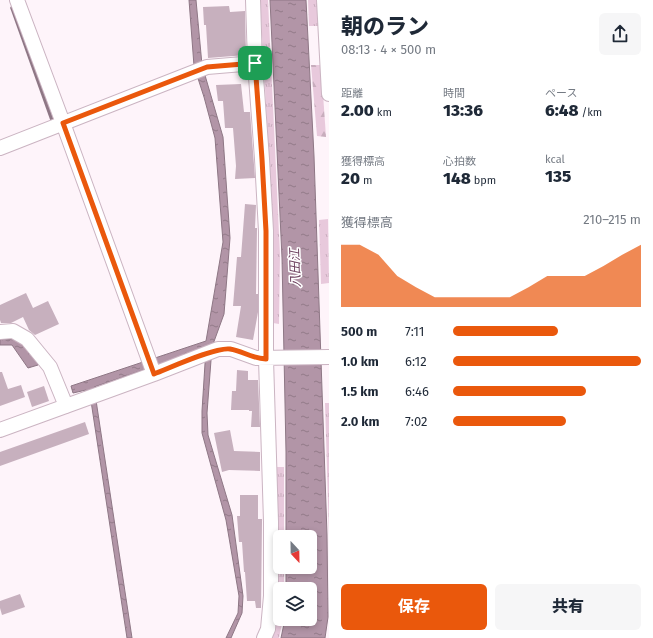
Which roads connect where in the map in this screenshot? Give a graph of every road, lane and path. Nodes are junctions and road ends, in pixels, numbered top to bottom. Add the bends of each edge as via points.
1 (17, 0) edge
2 (254, 0) edge
3 (324, 0) edge
4 (255, 63) junction
5 (329, 94) edge
6 (63, 123) junction
7 (0, 148) edge
8 (0, 332) edge
9 (329, 357) edge
10 (266, 359) junction
11 (154, 374) junction
12 (66, 406) junction
13 (0, 430) edge
14 (264, 638) edge

1 - 6 street
2 - 4 street
3 - 5 street
4 - 6 street via 207,67
4 - 10 street via 266,231
6 - 7 street
6 - 11 street
8 - 12 street via 13,331 27,339 50,367
9 - 10 street
10 - 11 street via 231,349 218,349
10 - 14 street via 271,596 268,629
11 - 12 street
12 - 13 street

